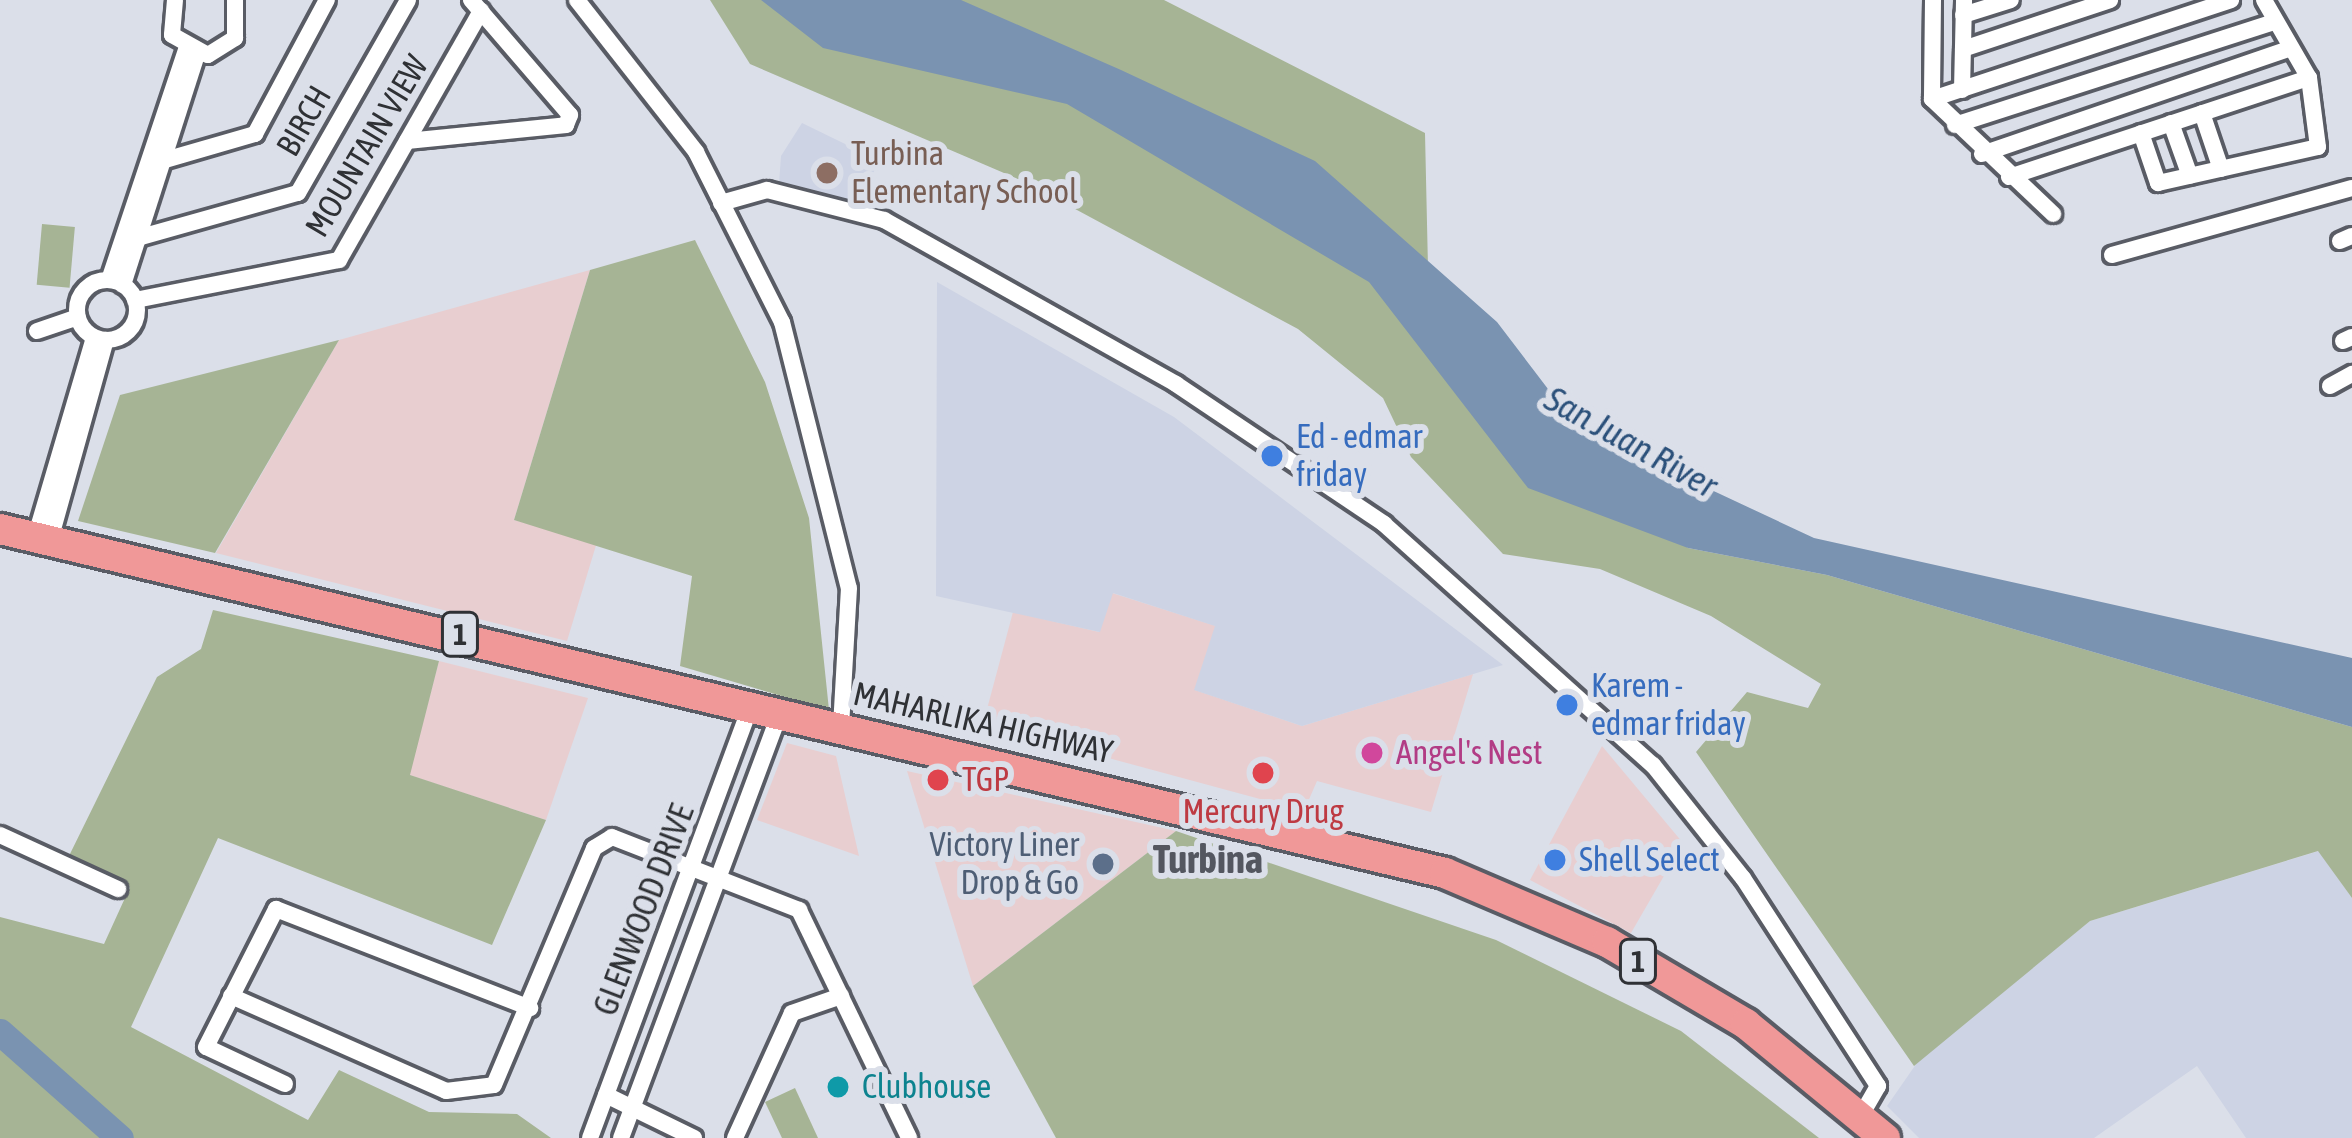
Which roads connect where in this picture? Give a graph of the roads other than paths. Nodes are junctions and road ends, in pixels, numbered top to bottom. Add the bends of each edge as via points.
1 (327, 0) edge
2 (408, 0) edge
3 (578, 0) edge
4 (1933, 0) edge
5 (2011, 0) edge
6 (2110, 0) edge
7 (2231, 0) edge
8 (2264, 0) edge
9 (169, 2) edge
10 (241, 2) edge
11 (476, 6) edge
12 (1963, 8) edge
13 (2274, 22) junction
14 (1963, 49) junction
15 (2289, 49) junction
16 (192, 52) junction
17 (2309, 78) junction
18 (1962, 90) junction
19 (1932, 99) junction
20 (2202, 113) junction
21 (2171, 124) junction
22 (1955, 125) junction
23 (2141, 133) junction
24 (407, 141) junction
25 (1982, 154) junction
26 (165, 160) junction
27 (2221, 169) junction
28 (2190, 176) junction
29 (2009, 177) junction
30 (2352, 188) edge
31 (721, 203) junction
32 (2053, 214) dead end
33 (141, 237) junction
34 (2112, 255) dead end
35 (123, 288) junction
36 (78, 317) junction
37 (37, 331) dead end
38 (100, 339) junction
39 (2352, 374) edge
40 (2330, 386) dead end
41 (0, 529) edge
42 (42, 539) junction
43 (766, 707) junction
44 (841, 726) junction
45 (0, 835) edge
46 (692, 863) junction
47 (722, 877) junction
48 (118, 889) dead end
49 (231, 995) junction
50 (841, 995) junction
51 (530, 1008) junction
52 (285, 1084) dead end
53 (606, 1095) junction
54 (633, 1110) junction
55 (1861, 1115) junction
56 (590, 1138) edge
57 (621, 1138) edge
58 (694, 1138) edge
59 (735, 1138) edge
60 (909, 1138) edge
61 (1885, 1138) edge

1 - 26 street via 255,134
2 - 33 street, BIRCH via 298,193
3 - 31 street via 696,152
4 - 19 street
5 - 12 street
6 - 14 street
7 - 18 street
8 - 13 street
9 - 16 street via 172,35
10 - 16 street via 228,46
11 - 24 street, MOUNTAIN VIEW
11 - 24 street via 570,116 566,125
12 - 14 street
13 - 15 street
13 - 22 street
14 - 18 street
15 - 17 street
15 - 25 street
16 - 26 street
16 - 35 street
17 - 20 street
17 - 27 street via 2318,147
18 - 19 street
19 - 22 street
20 - 21 street
20 - 27 street
21 - 23 street
21 - 28 street
22 - 25 street
23 - 28 street via 2158,183
23 - 29 street
24 - 35 street, MOUNTAIN VIEW via 339,260
25 - 29 street
26 - 33 street
27 - 28 street
29 - 32 street
30 - 34 street
31 - 44 street via 782,322 819,440 849,588
31 - 55 street via 767,190 884,220 1177,384 1384,524 1564,679 1705,830 1878,1086
33 - 35 street
35 - 36 street via 85,291
35 - 38 street via 132,328
36 - 37 street
36 - 38 street
38 - 42 street
39 - 40 street
41 - 42 highway, MAHARLIKA HIGHWAY / 1
42 - 43 highway, MAHARLIKA HIGHWAY / 1
43 - 44 highway, MAHARLIKA HIGHWAY / 1
43 - 46 street, GLENWOOD DRIVE
43 - 47 street, GLENWOOD DRIVE
44 - 55 highway, MAHARLIKA HIGHWAY / 1 via 1475,884 1607,942 1746,1024
45 - 48 street
46 - 47 street
46 - 51 street via 600,838
46 - 53 street, GLENWOOD DRIVE
47 - 50 street via 799,910
47 - 54 street, GLENWOOD DRIVE
49 - 51 street via 446,1091 494,1085
49 - 51 street via 277,909
49 - 52 street via 206,1047
50 - 59 street via 792,1013
50 - 60 street
53 - 54 street
53 - 56 street, GLENWOOD DRIVE
54 - 57 street, GLENWOOD DRIVE
54 - 58 street
55 - 61 highway, MAHARLIKA HIGHWAY / 1

